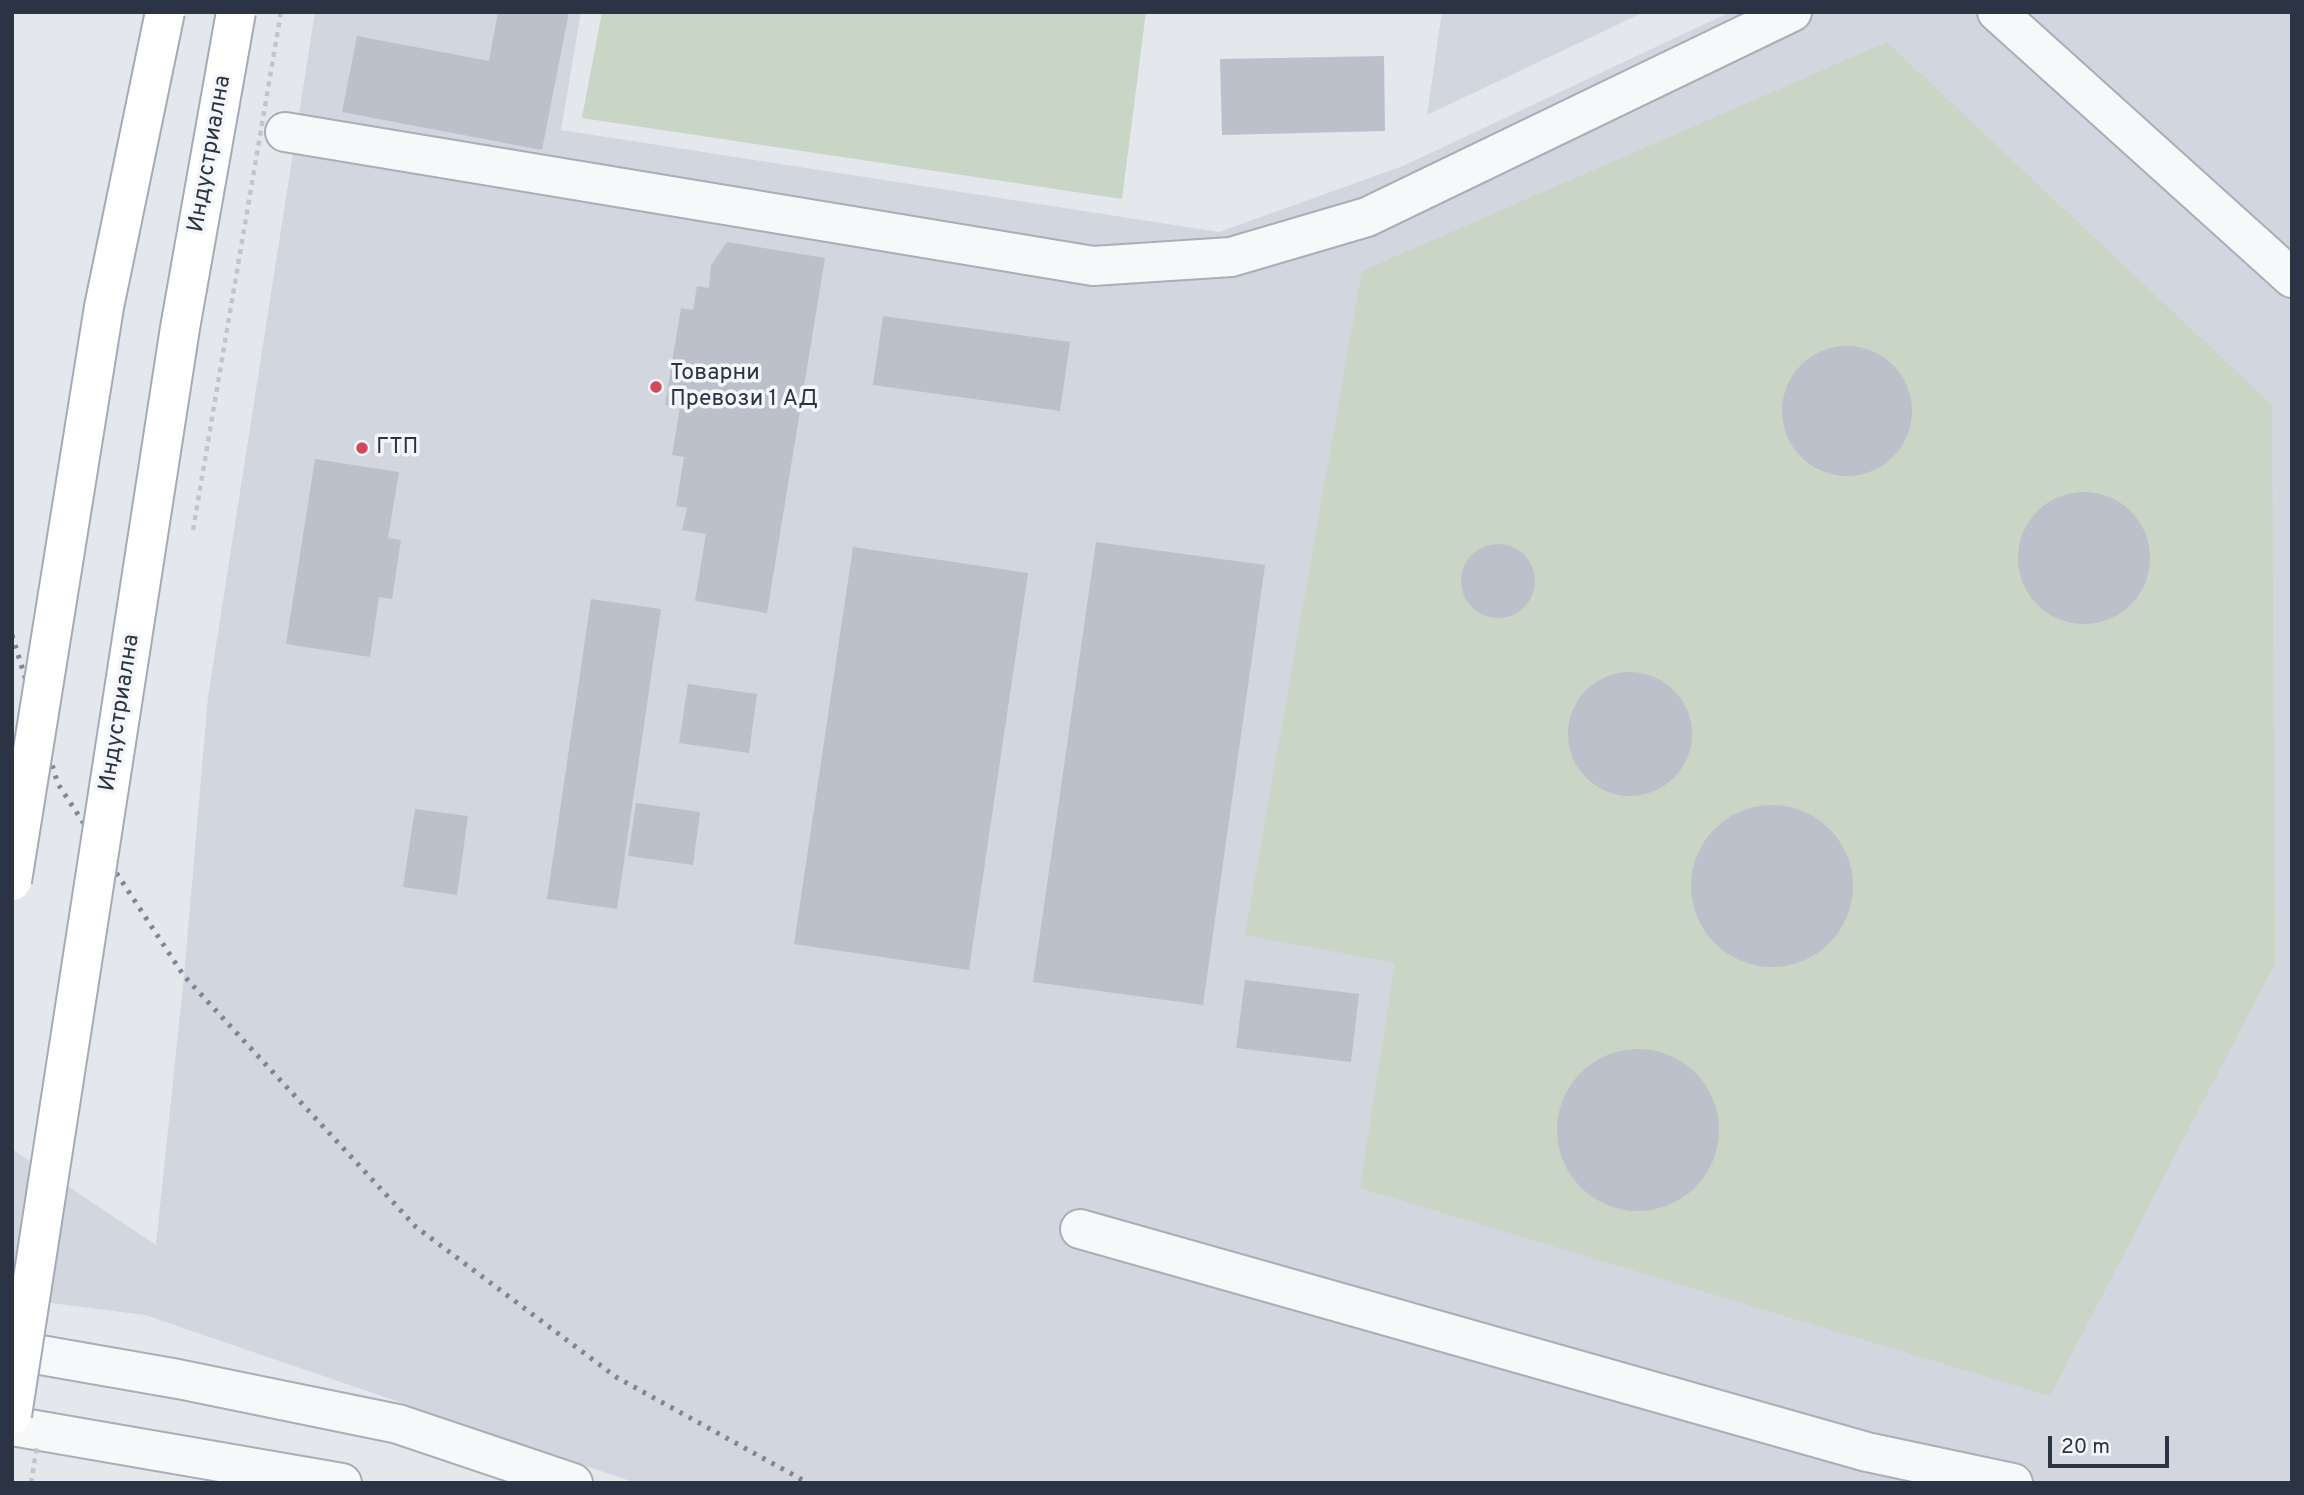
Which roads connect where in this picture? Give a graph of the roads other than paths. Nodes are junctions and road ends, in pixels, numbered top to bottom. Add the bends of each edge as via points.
1 (165, 12) edge
2 (236, 12) edge
3 (1792, 12) edge
4 (1997, 12) edge
5 (285, 132) dead end
6 (2292, 278) edge
7 (12, 881) edge
8 (1080, 1229) dead end
9 (12, 1350) edge
10 (12, 1415) edge
11 (12, 1426) edge
12 (559, 1478) edge
13 (342, 1483) edge
14 (2012, 1483) edge

1 - 7 main road, bridge via 104,307
2 - 10 main road, Индустриална, bridge via 180,328
3 - 5 lane via 1367,216 1231,257 1093,265
4 - 6 lane
8 - 14 lane via 1867,1452
9 - 12 lane via 398,1424
11 - 13 lane

